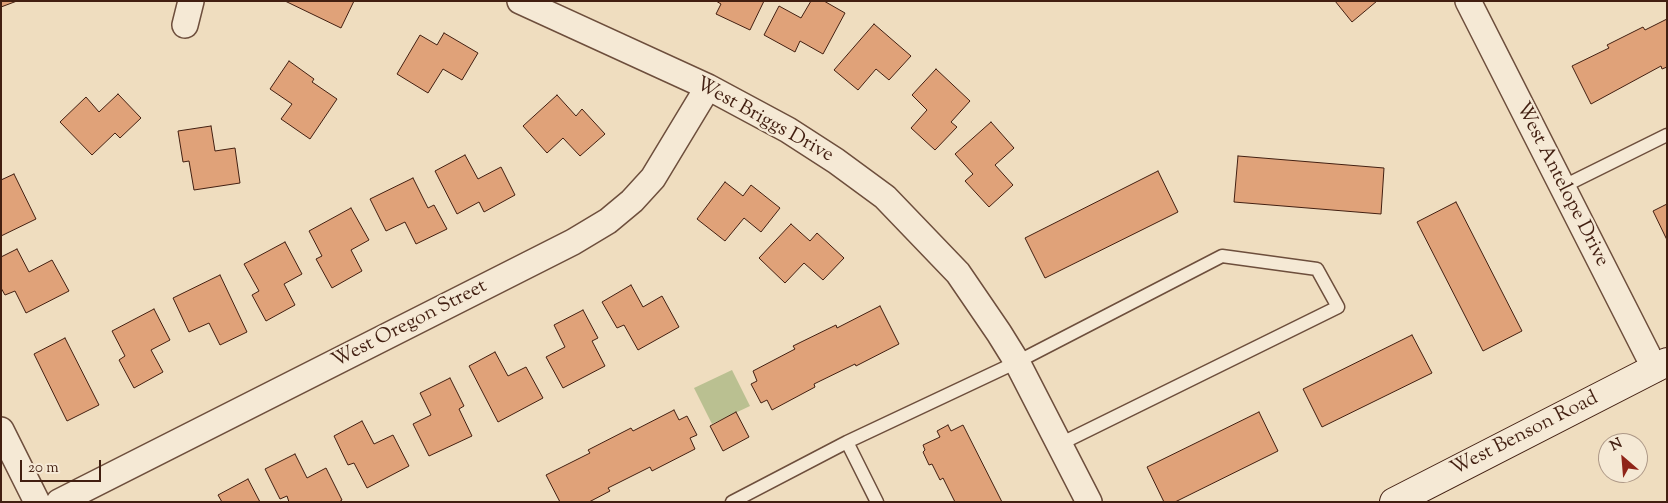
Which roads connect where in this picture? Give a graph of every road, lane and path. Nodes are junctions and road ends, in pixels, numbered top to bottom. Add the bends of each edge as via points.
1 (191, 1) edge
2 (520, 1) edge
3 (1468, 1) edge
4 (185, 26) dead end
5 (708, 88) junction
6 (1667, 135) edge
7 (1562, 187) junction
8 (1017, 362) junction
9 (1663, 365) edge
10 (1, 430) edge
11 (847, 442) junction
12 (1060, 444) junction
13 (37, 502) edge
14 (59, 502) edge
15 (732, 502) edge
16 (877, 502) edge
17 (1089, 502) edge
18 (1394, 502) edge

1 - 4 street
2 - 5 street, West Briggs Drive
3 - 7 street, West Antelope Drive
5 - 8 street, West Briggs Drive via 788,130 885,197 958,273
5 - 14 street, West Oregon Street via 653,178 608,221 573,242
6 - 7 lane
7 - 9 street, West Antelope Drive
8 - 11 lane
8 - 12 street, West Briggs Drive
8 - 12 lane via 1222,256 1317,269 1338,307
9 - 18 main road, West Benson Road
10 - 13 street
11 - 15 lane
11 - 16 lane
12 - 17 street, West Briggs Drive

